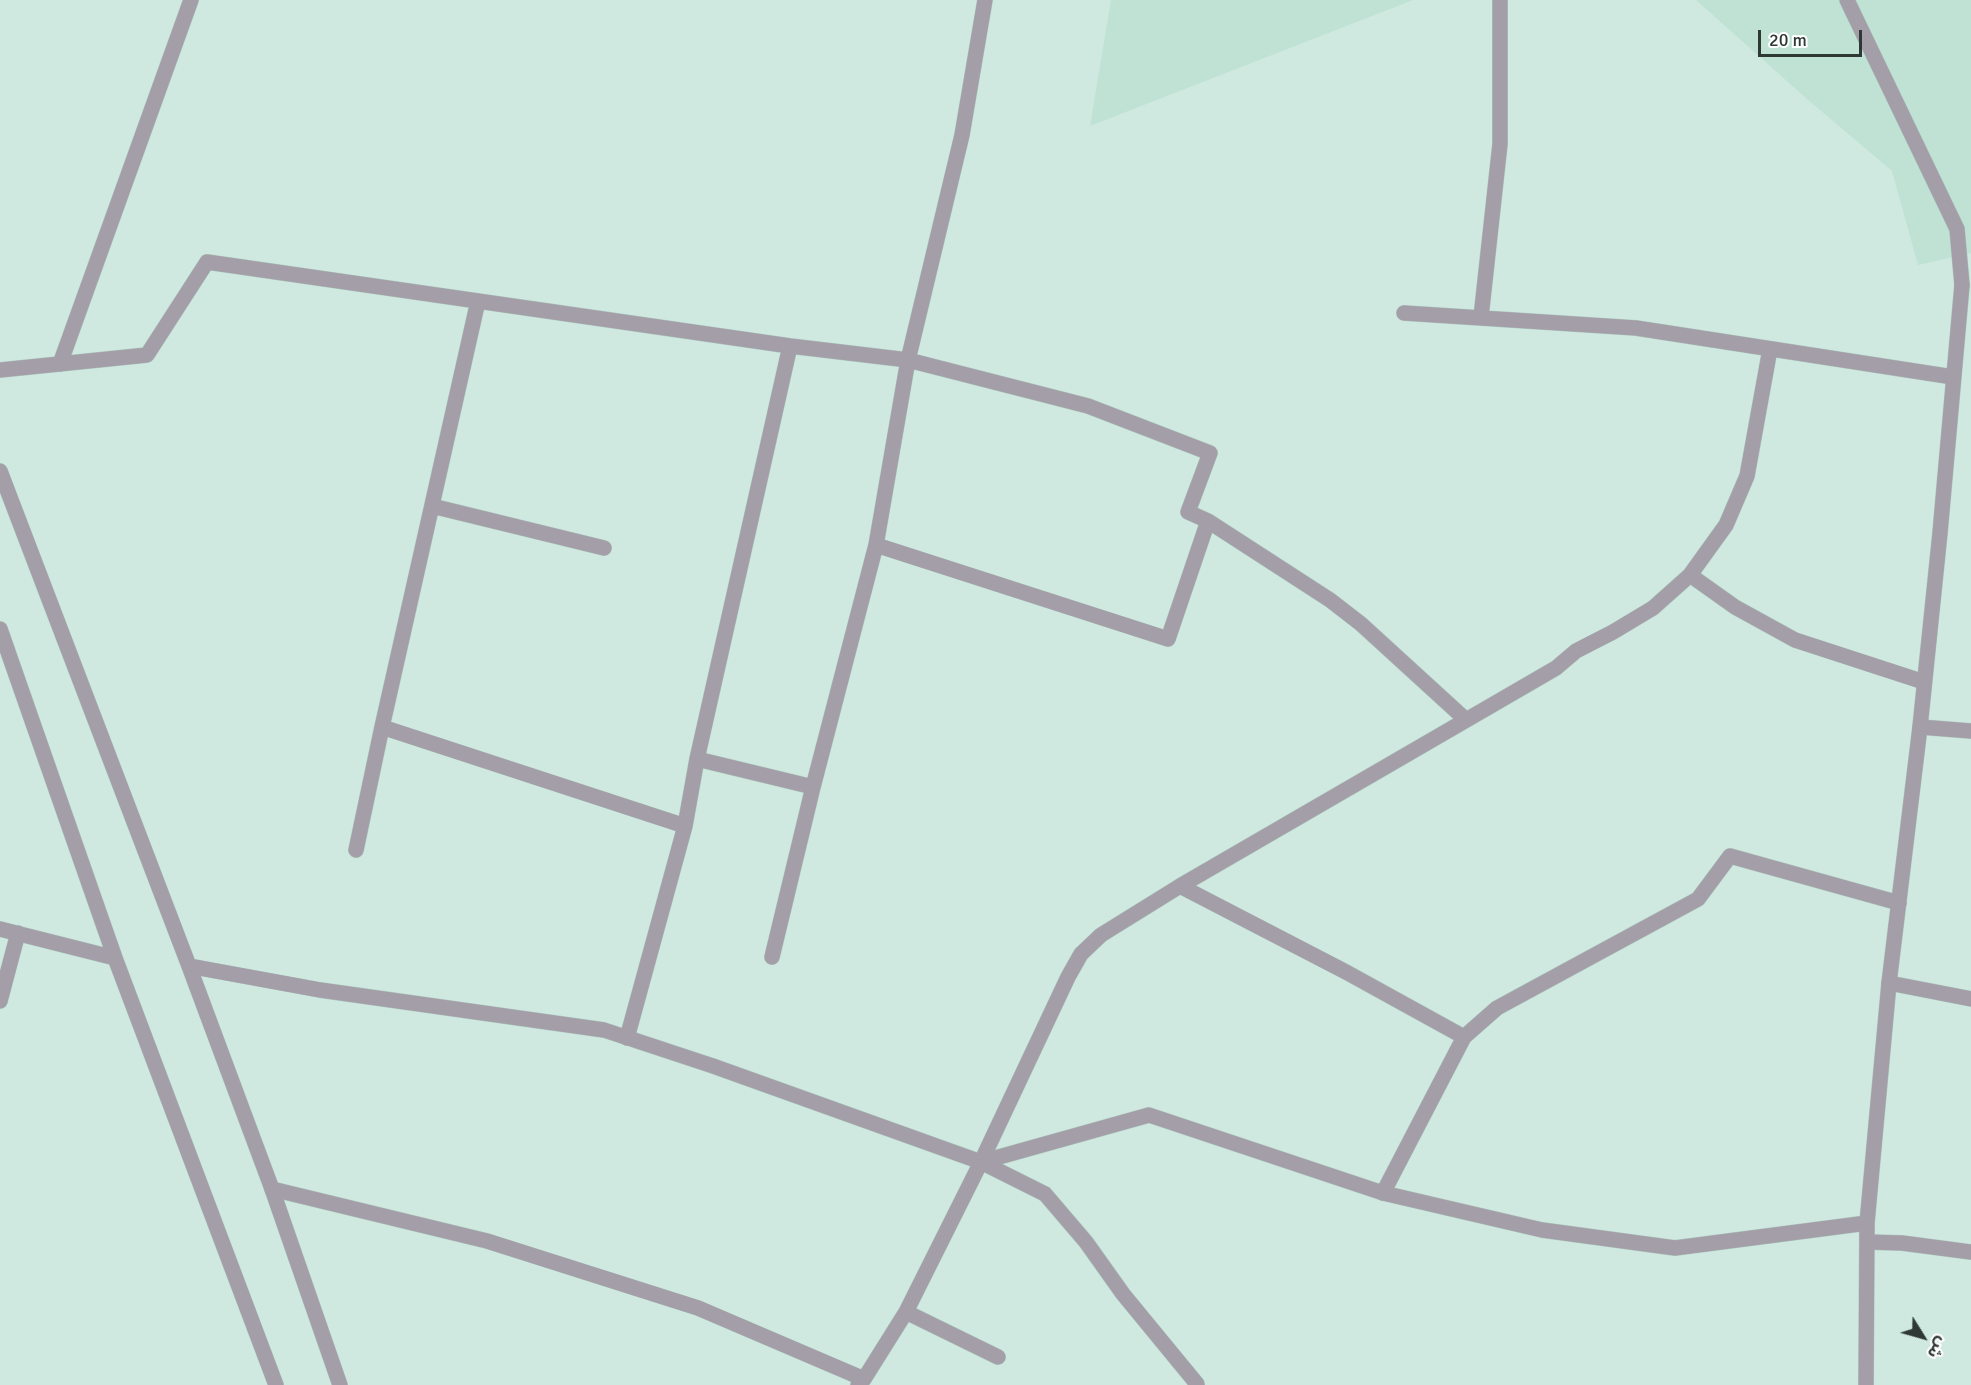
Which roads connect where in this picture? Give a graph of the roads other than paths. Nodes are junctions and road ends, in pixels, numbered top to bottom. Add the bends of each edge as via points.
1 (191, 0) edge
2 (985, 0) edge
3 (1500, 0) edge
4 (1847, 0) edge
5 (478, 301) junction
6 (1404, 313) dead end
7 (1481, 317) junction
8 (790, 346) junction
9 (1770, 349) junction
10 (908, 360) junction
11 (60, 364) junction
12 (0, 370) edge
13 (1953, 377) junction
14 (0, 471) edge
15 (432, 506) junction
16 (1208, 521) junction
17 (876, 545) junction
18 (604, 548) dead end
19 (1690, 575) junction
20 (0, 629) edge
21 (1924, 682) junction
22 (1465, 719) junction
23 (382, 727) junction
24 (1920, 727) junction
25 (1971, 731) edge
26 (697, 759) junction
27 (813, 787) junction
28 (685, 826) junction
29 (356, 850) dead end
30 (1180, 886) junction
31 (1899, 903) junction
32 (0, 929) edge
33 (18, 933) junction
34 (772, 957) dead end
35 (115, 958) junction
36 (189, 966) junction
37 (1889, 983) junction
38 (1971, 999) edge
39 (0, 1000) edge
40 (1464, 1036) junction
41 (627, 1038) junction
42 (981, 1162) junction
43 (272, 1189) junction
44 (1383, 1193) junction
45 (1867, 1223) junction
46 (1868, 1242) junction
47 (1971, 1252) edge
48 (906, 1312) junction
49 (998, 1358) dead end
50 (861, 1382) edge
51 (1197, 1384) edge
52 (276, 1385) edge
53 (340, 1385) edge
54 (1866, 1385) edge

1 - 11 street
2 - 10 street via 962,135
3 - 7 street via 1500,144
4 - 13 street via 1957,230 1962,285
5 - 8 street
5 - 11 street via 207,262 147,355
5 - 15 street
6 - 7 street
7 - 9 street via 1636,328
8 - 10 street
8 - 26 street
9 - 13 street
9 - 19 street via 1747,476 1726,525
10 - 16 street via 1088,406 1210,453 1188,512
10 - 17 street
11 - 12 street
13 - 21 street
14 - 36 street
15 - 18 street
15 - 23 street
16 - 17 street via 1168,639
16 - 22 street via 1330,600
17 - 27 street
19 - 21 street via 1735,607 1795,640
19 - 22 street via 1653,608
20 - 35 street
21 - 24 street
22 - 30 street
23 - 28 street
23 - 29 street
24 - 25 street
24 - 31 street
26 - 27 street
26 - 28 street
27 - 34 street
28 - 41 street
30 - 40 street
30 - 42 street via 1101,935 1081,954
31 - 37 street
31 - 40 street via 1730,856 1698,899 1497,1008
32 - 33 street
33 - 35 street
33 - 39 street
35 - 52 street
36 - 41 street via 320,990 604,1030
36 - 43 street
37 - 38 street
37 - 45 street
40 - 44 street
41 - 42 street
42 - 44 street via 1149,1115
42 - 48 street
42 - 51 street via 1044,1194
43 - 50 street via 488,1241 698,1308
43 - 53 street
44 - 45 street via 1542,1230 1675,1248
45 - 46 street
46 - 47 street
46 - 54 street
48 - 49 street
48 - 50 street

